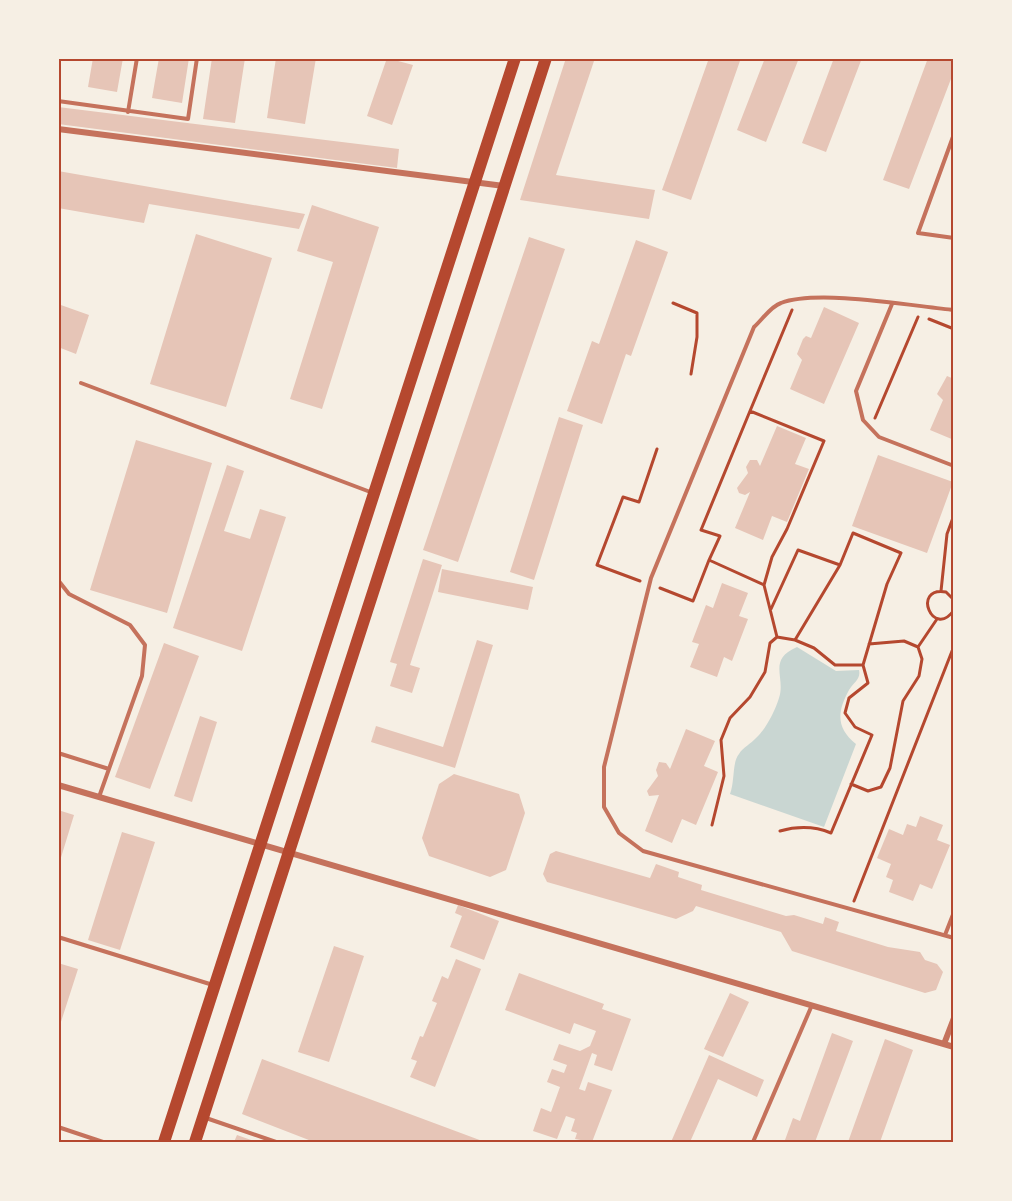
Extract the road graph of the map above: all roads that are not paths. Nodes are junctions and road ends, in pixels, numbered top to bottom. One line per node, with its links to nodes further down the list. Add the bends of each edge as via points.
1 (137, 58): 6 (lane)
2 (197, 58): 6 (lane, via 188,119)
3 (515, 58): 9 (main road)
4 (546, 58): 10 (main road)
5 (58, 101): 6 (lane)
6 (128, 112)
7 (58, 129): 9 (street)
8 (954, 134): 11 (lane, via 918,233)
9 (475, 183): 10 (street); 16 (main road)
10 (505, 186): 23 (main road)
11 (954, 238)
12 (892, 304): 13 (lane); 15 (lane, via 856,391 863,420 879,437); 25 (lane, via 797,298 778,303 754,327 650,584 604,767 604,807 620,833 643,851)
13 (954, 310)
14 (81, 383): 16 (lane)
15 (954, 466)
16 (374, 494): 22 (main road)
17 (58, 580): 19 (lane, via 69,594 130,625 145,645 142,676)
18 (58, 753): 19 (lane)
19 (109, 769): 21 (lane)
20 (58, 785): 21 (street)
21 (99, 797): 22 (street)
22 (261, 842): 23 (street); 28 (main road)
23 (288, 850): 29 (street); 33 (main road)
24 (954, 912): 25 (lane)
25 (945, 935): 27 (lane)
26 (58, 937): 28 (lane)
27 (954, 938)
28 (214, 986): 36 (main road)
29 (812, 1005): 31 (street); 39 (lane)
30 (954, 1018): 31 (street)
31 (944, 1044): 32 (street)
32 (954, 1047)
33 (203, 1117): 37 (main road); 38 (lane)
34 (58, 1127): 35 (lane)
35 (103, 1143)
36 (164, 1143)
37 (195, 1143)
38 (276, 1143)
39 (753, 1143)

